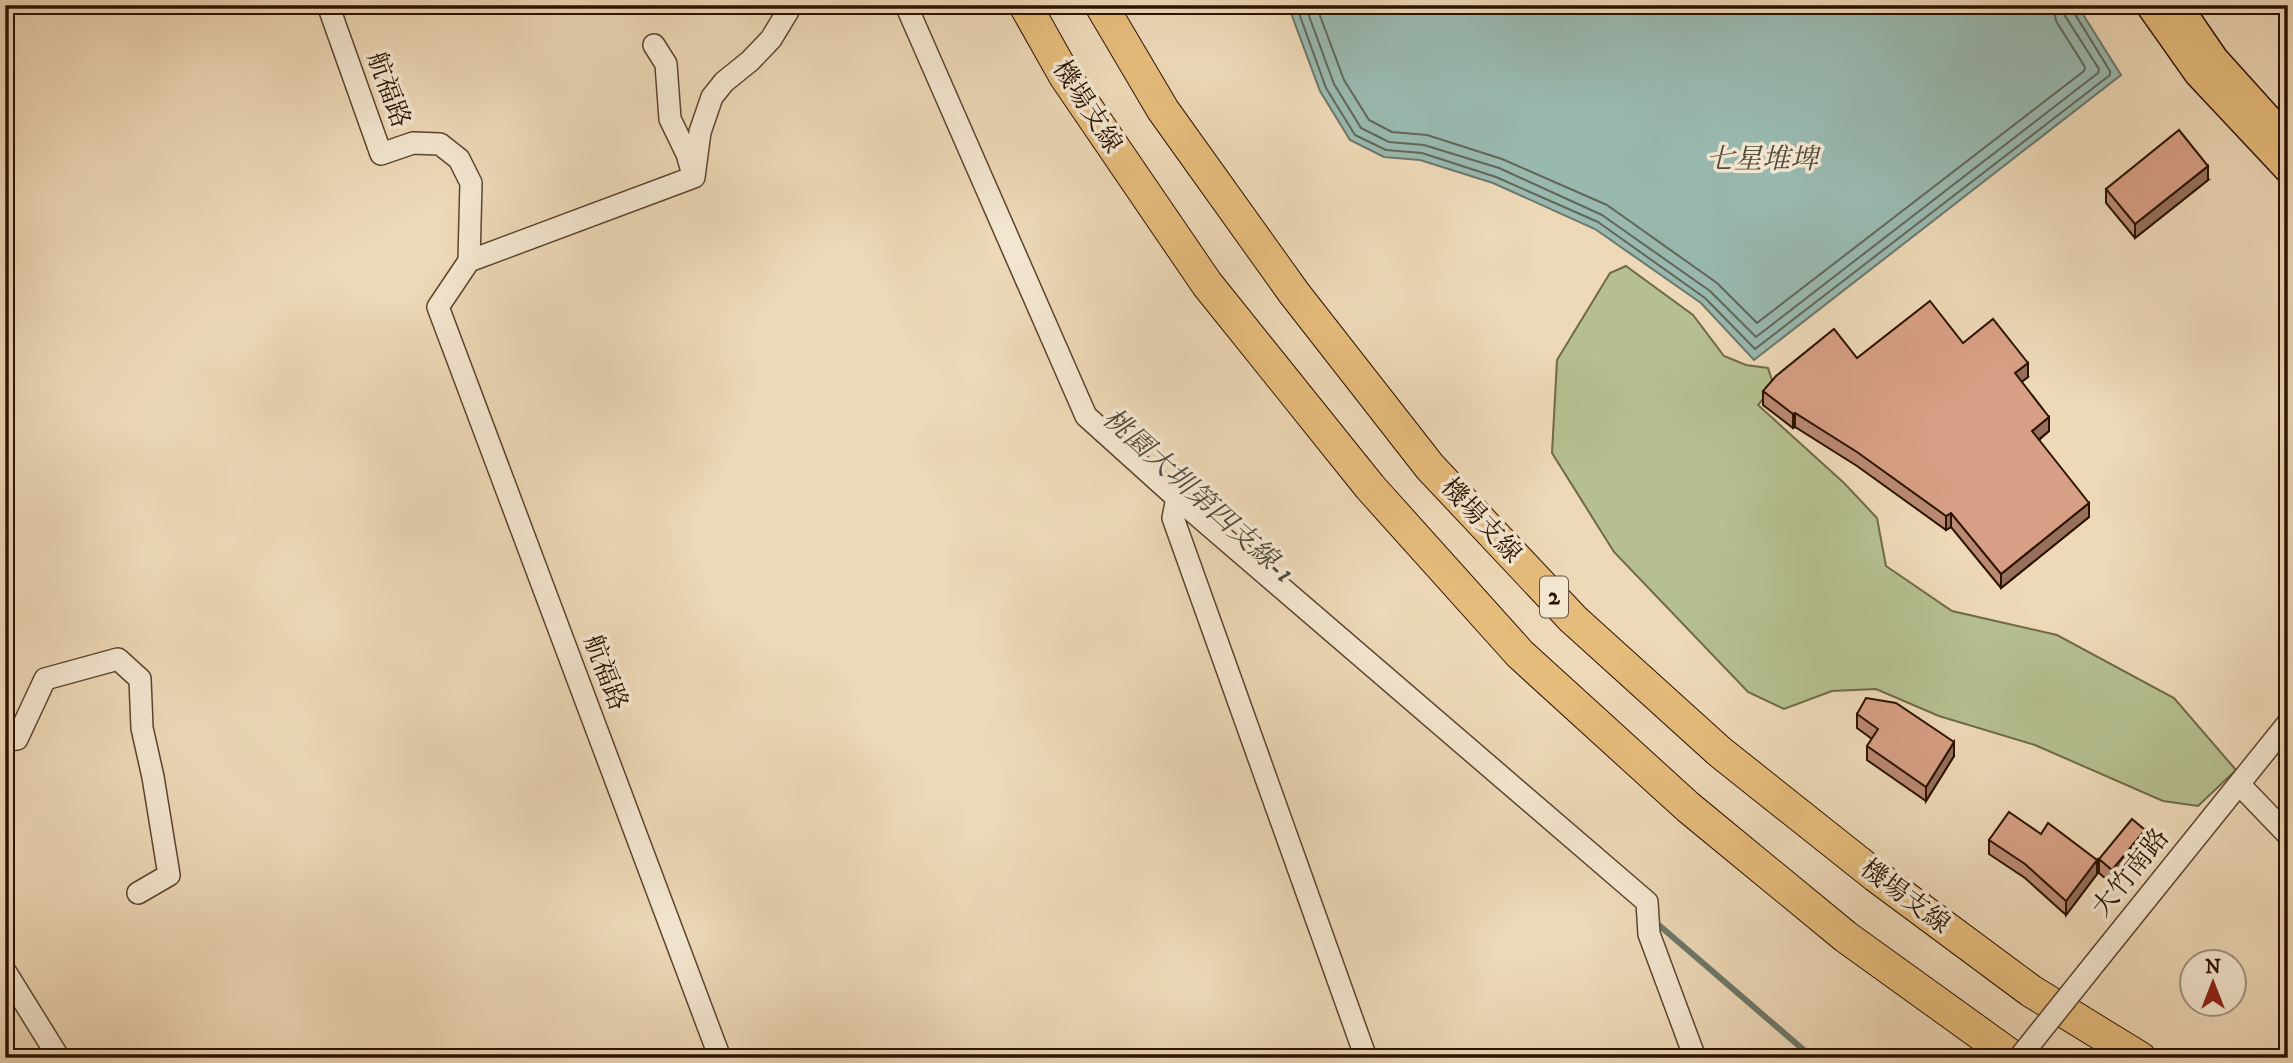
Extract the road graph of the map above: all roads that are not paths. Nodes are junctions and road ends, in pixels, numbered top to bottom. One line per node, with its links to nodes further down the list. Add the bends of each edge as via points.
1 (328, 5): 12 (street, 航福路, via 381,153 412,144 440,144 459,159 471,183)
2 (789, 5): 11 (street, via 771,39 712,97 699,132)
3 (906, 5): 13 (street, via 1086,416)
4 (1025, 5): 24 (highway, 機場支線 / 2, via 1065,76 1207,284 1370,487 1520,654 1688,807 1835,929)
5 (1101, 5): 25 (highway, 機場支線 / 2, via 1163,110 1294,293 1430,467 1573,618 1720,752 1876,876 2031,990)
6 (2149, 5): 10 (main road, via 2197,73)
7 (2178, 5): 9 (main road, via 2215,59)
8 (654, 45): 11 (street, via 666,64 670,119)
9 (2288, 140)
10 (2288, 170)
11 (694, 177): 12 (street)
12 (469, 261): 21 (street, 航福路, via 438,307)
13 (1177, 498): 22 (street, via 1173,518); 23 (street, via 1647,902 1649,934)
14 (2288, 723): 16 (street, 大竹南路)
15 (5, 741): 18 (street, via 17,739 45,679 118,659 140,679 142,728 169,875)
16 (2239, 784): 17 (street); 24 (street, 大竹南路, bridge)
17 (2288, 835)
18 (138, 893)
19 (5, 971): 20 (street)
20 (60, 1058)
21 (720, 1058)
22 (1366, 1058)
23 (1695, 1058)
24 (2017, 1058)
25 (2140, 1058)

